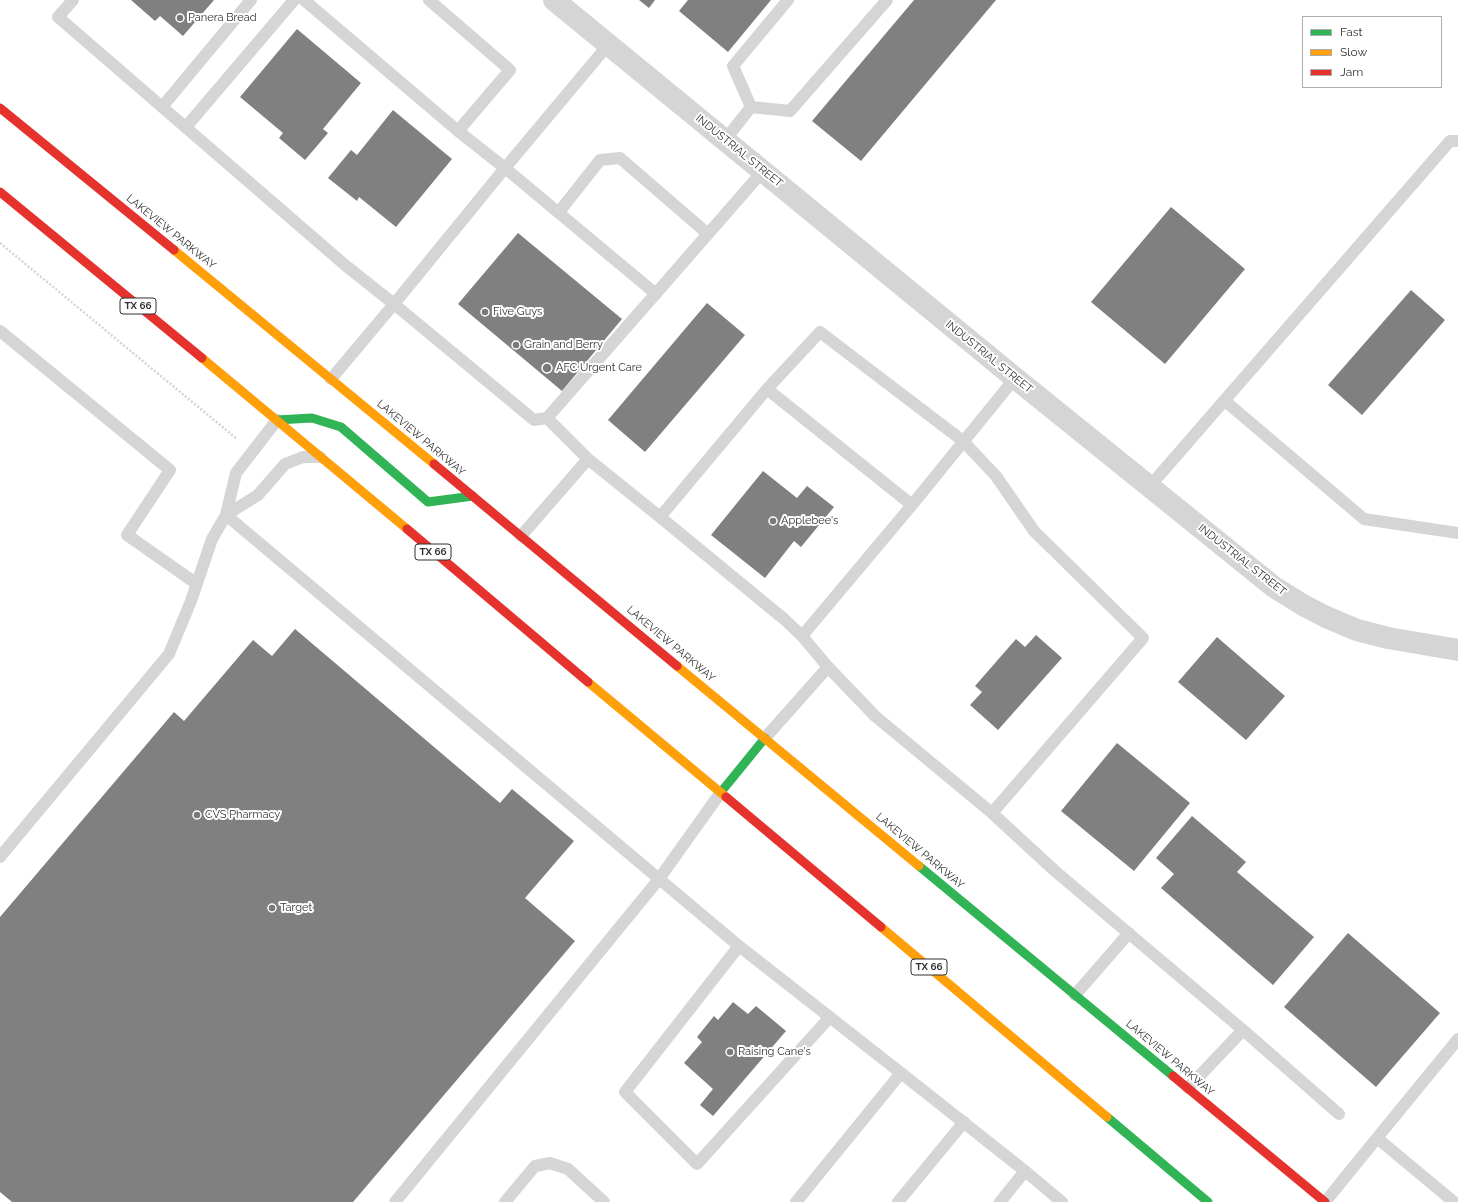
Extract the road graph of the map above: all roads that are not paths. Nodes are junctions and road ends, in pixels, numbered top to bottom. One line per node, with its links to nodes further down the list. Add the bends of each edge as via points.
1 (73, 0): 10 (lane, via 58,18)
2 (251, 0): 10 (lane)
3 (294, 0): 13 (lane)
4 (304, 0): 14 (lane)
5 (429, 0): 14 (lane, via 510,70)
6 (554, 0): 9 (street, INDUSTRIAL STREET)
7 (788, 0): 11 (lane, via 733,66)
8 (886, 0): 11 (lane, via 790,111)
9 (608, 45): 15 (street, INDUSTRIAL STREET); 17 (lane)
10 (162, 107): 13 (lane)
11 (751, 107): 15 (lane)
12 (0, 108): 26 (main road, LAKEVIEW PARKWAY)
13 (186, 127): 23 (lane)
14 (458, 131): 17 (lane)
15 (725, 140): 18 (street, INDUSTRIAL STREET)
16 (1458, 141): 28 (lane, via 1450,141)
17 (506, 168): 20 (lane); 23 (lane)
18 (763, 171): 21 (lane); 25 (street, INDUSTRIAL STREET)
19 (0, 192): 30 (main road, TX 66)
20 (559, 212): 21 (lane, via 600,160 620,158); 22 (lane)
21 (708, 234): 22 (lane)
22 (656, 294): 29 (lane)
23 (394, 304): 26 (lane); 29 (lane, via 534,420)
24 (0, 331): 41 (lane, via 170,470 127,536)
25 (1015, 378): 31 (lane); 34 (street, INDUSTRIAL STREET)
26 (331, 379): 35 (main road, LAKEVIEW PARKWAY)
27 (767, 389): 31 (lane, via 820,332); 36 (lane); 38 (lane)
28 (1225, 401): 34 (lane); 39 (lane, via 1364,519)
29 (547, 418): 33 (lane)
30 (277, 420): 32 (main road, TX 66); 35 (main road, via 312,418 340,427 428,502); 37 (lane, via 236,473)
31 (963, 441): 36 (lane); 47 (lane, via 996,476 1034,531 1143,638)
32 (320, 457): 37 (lane, via 303,457 285,464 258,495); 46 (main road, TX 66)
33 (588, 459): 38 (lane); 40 (lane)
34 (1150, 486): 43 (street, INDUSTRIAL STREET, via 1274,587 1303,605 1357,630)
35 (473, 496): 40 (main road, LAKEVIEW PARKWAY)
36 (912, 505): 42 (lane)
37 (226, 515): 41 (lane, via 212,539); 49 (lane)
38 (660, 517): 42 (lane)
39 (1458, 533)
40 (521, 536): 45 (main road, LAKEVIEW PARKWAY)
41 (197, 584): 48 (lane, via 169,654)
42 (802, 636): 44 (lane)
43 (1458, 650)
44 (828, 667): 45 (lane); 47 (lane, via 875,716)
45 (765, 738): 46 (main road); 52 (main road, LAKEVIEW PARKWAY)
46 (721, 792): 49 (lane); 69 (main road, TX 66)
47 (992, 814): 50 (lane)
48 (0, 857)
49 (659, 879): 51 (lane); 62 (lane)
50 (1129, 933): 52 (lane); 54 (lane)
51 (739, 946): 53 (lane); 53 (lane, via 625,1092 697,1164)
52 (1075, 995): 57 (main road, LAKEVIEW PARKWAY)
53 (830, 1018): 56 (lane)
54 (1243, 1030): 57 (lane); 58 (lane)
55 (1458, 1039): 60 (lane)
56 (900, 1073): 59 (lane); 65 (lane)
57 (1188, 1088): 70 (main road, LAKEVIEW PARKWAY)
58 (1339, 1114)
59 (964, 1122): 61 (lane); 66 (lane)
60 (1377, 1138): 70 (lane); 71 (lane)
61 (1025, 1171): 67 (lane); 68 (lane)
62 (395, 1202)
63 (505, 1202): 64 (lane, via 535,1166 550,1163 568,1169)
64 (604, 1202)
65 (796, 1202)
66 (898, 1202)
67 (1000, 1202)
68 (1062, 1202)
69 (1208, 1202)
70 (1325, 1202)
71 (1454, 1202)

